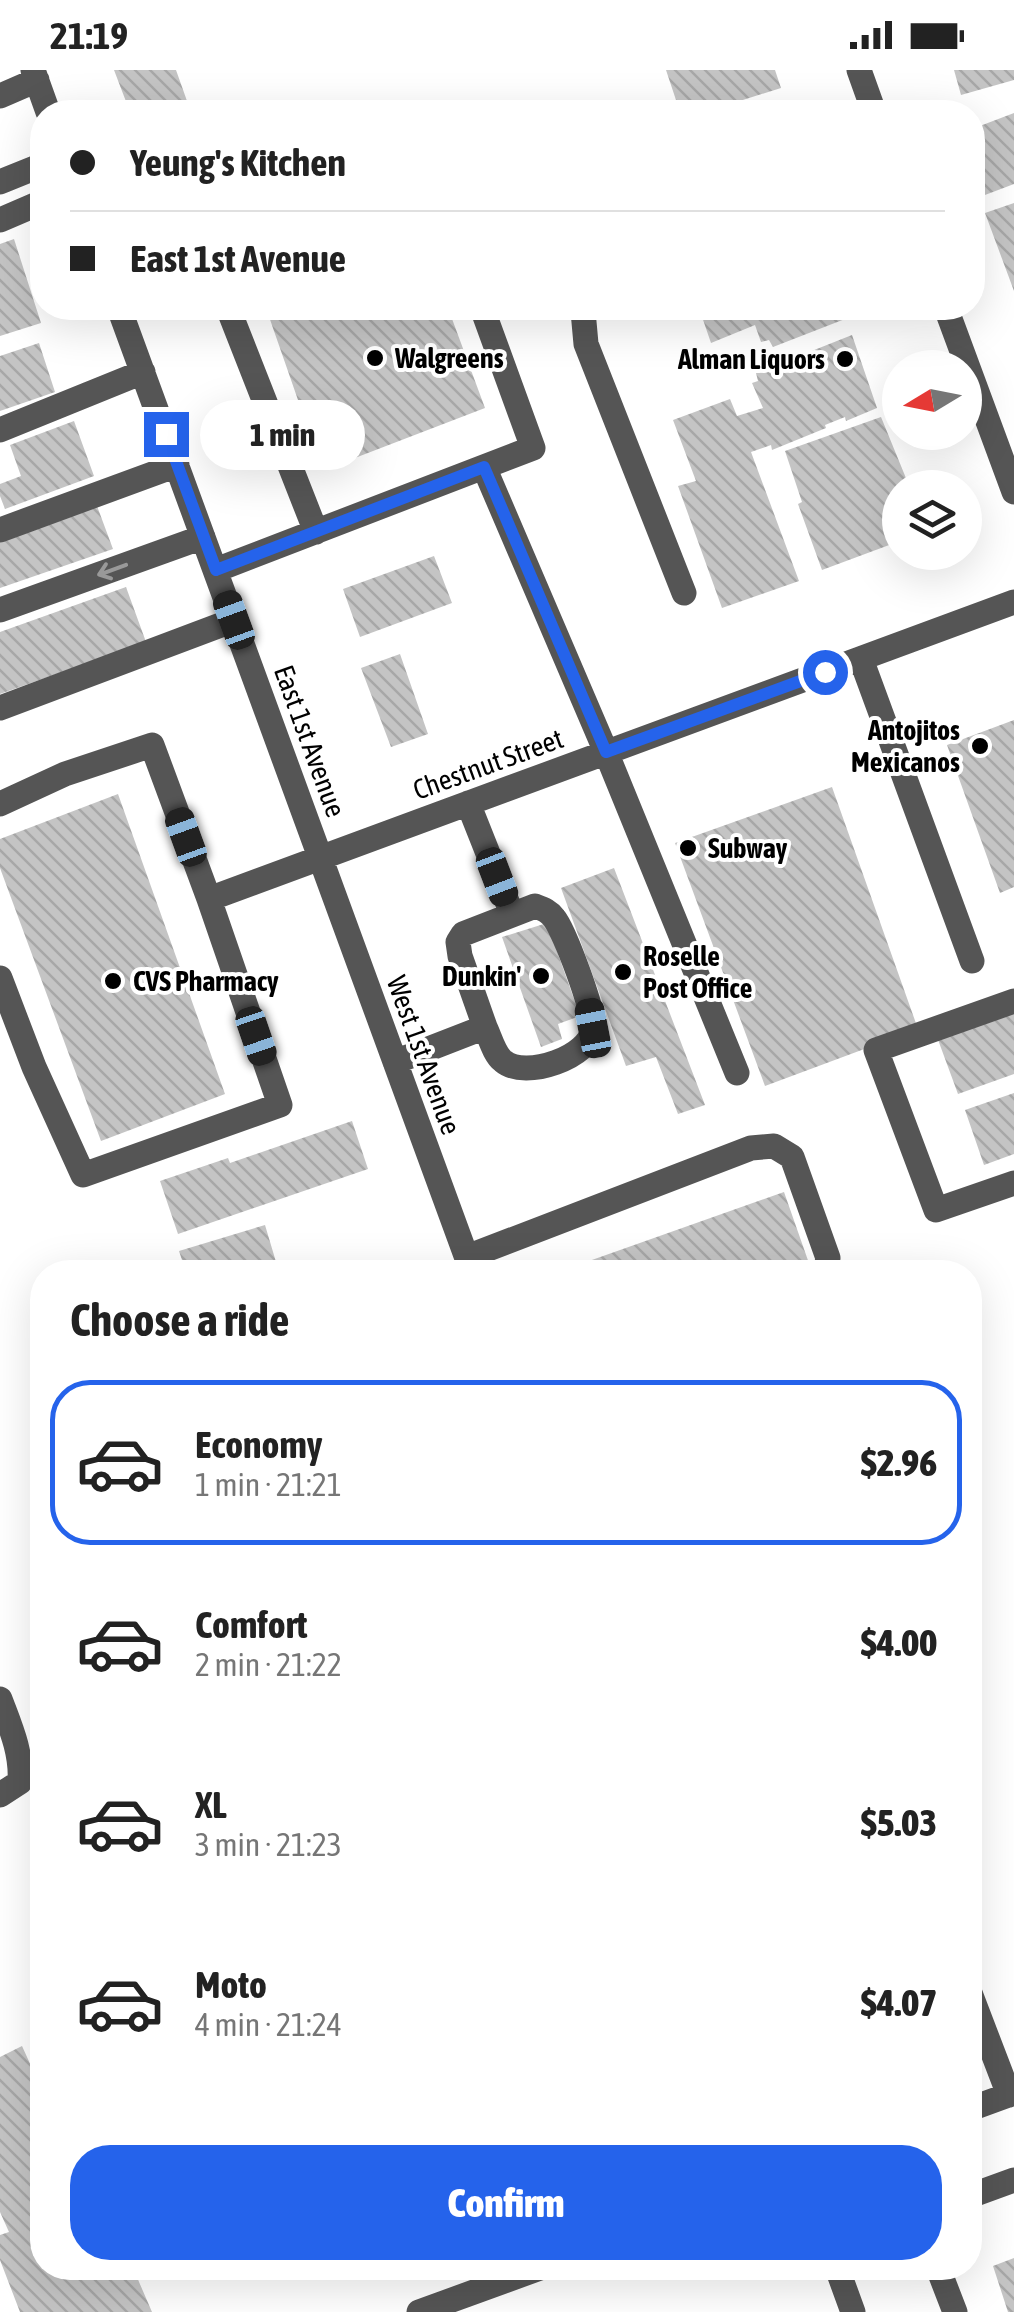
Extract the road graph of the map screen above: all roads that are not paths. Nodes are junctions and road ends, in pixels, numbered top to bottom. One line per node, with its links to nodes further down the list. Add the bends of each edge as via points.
1 (858, 70): 5 (street)
2 (35, 75): 3 (street); 4 (street)
3 (0, 96)
4 (44, 100)
5 (869, 100)
6 (30, 171): 7 (street)
7 (0, 182)
8 (30, 207): 9 (street)
9 (0, 220)
10 (124, 320): 15 (street, East 1st Avenue)
11 (233, 320): 21 (street)
12 (486, 320): 18 (street, via 533,448)
13 (584, 320): 24 (street, via 586,344)
14 (950, 320): 19 (street)
15 (143, 372): 16 (street); 17 (street, East 1st Avenue)
16 (0, 430)
17 (177, 465): 20 (street); 22 (street, East 1st Avenue)
18 (484, 467): 21 (street); 30 (street)
19 (1014, 492)
20 (0, 530)
21 (316, 532): 23 (street)
22 (203, 536): 23 (street, East 1st Avenue); 26 (street, one-way to 26)
23 (216, 570): 27 (street, East 1st Avenue)
24 (684, 593)
25 (1014, 602): 28 (street, Chestnut Street)
26 (0, 610)
27 (234, 620): 29 (street); 33 (street, East 1st Avenue)
28 (861, 659): 30 (street, Chestnut Street); 36 (street)
29 (0, 708)
30 (606, 752): 31 (street, Chestnut Street); 41 (street)
31 (468, 803): 33 (street, Chestnut Street); 35 (street)
32 (0, 804): 34 (street, via 152,745)
33 (320, 857): 34 (street, Chestnut Street); 40 (street, West 1st Avenue)
34 (209, 899): 37 (street, via 280,1105 83,1175)
35 (512, 914): 39 (street, via 458,942); 39 (street, via 535,906 558,921 593,1028 574,1054 518,1070 500,1060)
36 (972, 961)
37 (0, 978)
38 (1014, 1001): 42 (street, via 876,1050 936,1210)
39 (485, 1027): 40 (street)
40 (395, 1062): 43 (street, West 1st Avenue)
41 (737, 1073)
42 (1014, 1183)
43 (468, 1260)
44 (482, 1260): 45 (street, via 751,1148 774,1146 792,1157)
45 (828, 1260)
46 (0, 1698): 47 (street, via 22,1764 20,1782)
47 (0, 1795)
48 (982, 2022): 49 (street)
49 (1012, 2094): 50 (street)
50 (982, 2105)
51 (1014, 2180): 52 (street)
52 (982, 2192)
53 (507, 2280): 56 (street)
54 (841, 2280): 57 (street)
55 (943, 2280): 58 (street)
56 (419, 2312)
57 (853, 2312)
58 (956, 2312)

